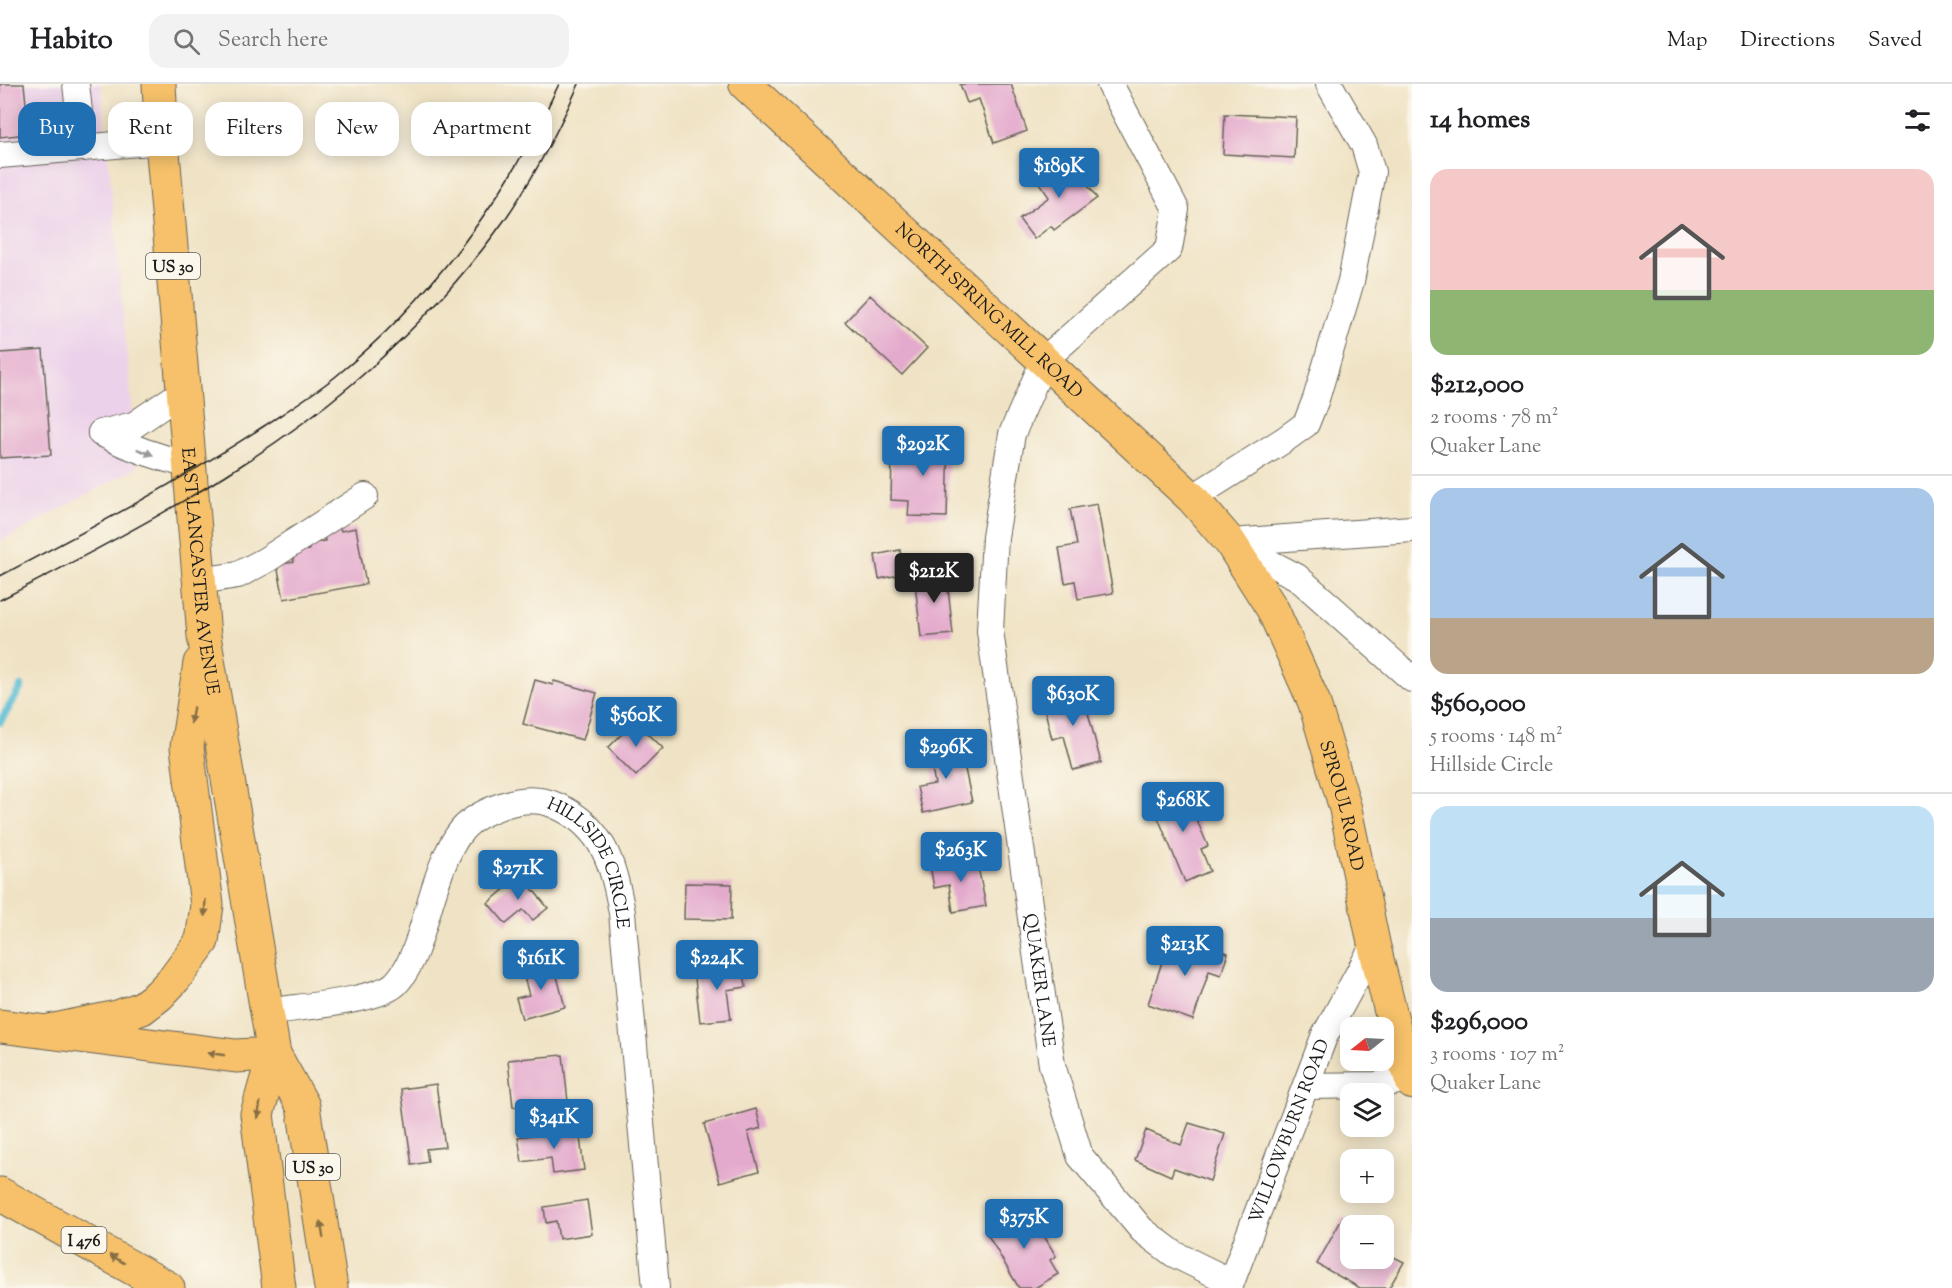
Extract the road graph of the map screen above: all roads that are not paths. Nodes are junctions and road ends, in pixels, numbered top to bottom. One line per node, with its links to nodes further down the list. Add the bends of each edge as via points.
1 (76, 84): 6 (street)
2 (159, 84): 7 (highway, EAST LANCASTER AVENUE / US 30)
3 (745, 84): 11 (main road, NORTH SPRING MILL ROAD)
4 (1110, 84): 11 (street, via 1176,209 1169,249)
5 (1329, 84): 15 (street, via 1364,145 1372,172 1351,281 1316,399 1306,423)
6 (78, 102)
7 (160, 102)
8 (18, 153): 9 (street)
9 (0, 155)
10 (163, 156): 12 (highway, EAST LANCASTER AVENUE / US 30)
11 (1044, 360): 15 (main road, NORTH SPRING MILL ROAD); 29 (street, QUAKER LANE, via 1012,434 995,537 990,631 1052,1065 1080,1156 1142,1230 1174,1254)
12 (184, 391): 13 (highway, EAST LANCASTER AVENUE / US 30); 13 (street, one-way to 13, via 134,425 102,434)
13 (190, 465): 18 (highway, EAST LANCASTER AVENUE / US 30)
14 (365, 496): 18 (street, via 238,575)
15 (1192, 498): 17 (main road, NORTH SPRING MILL ROAD)
16 (1412, 529): 17 (street)
17 (1230, 542): 20 (street, via 1297,578); 21 (main road, SPROUL ROAD, via 1273,610 1314,702 1345,807)
18 (200, 581): 19 (highway, EAST LANCASTER AVENUE / US 30)
19 (204, 636): 22 (highway, EAST LANCASTER AVENUE / US 30); 24 (highway, one-way to 24, via 187,747 207,905 202,941 175,978 142,1008)
20 (1412, 679)
21 (1374, 945): 26 (main road, SPROUL ROAD); 27 (street, WILLOWBURN ROAD, via 1324,1037)
22 (267, 1012): 25 (highway, EAST LANCASTER AVENUE / US 30); 33 (street, HILLSIDE CIRCLE, via 374,994 393,986 415,953 445,860 462,830 474,820 512,803 540,800 575,815 594,831 617,883)
23 (0, 1026): 24 (highway)
24 (50, 1032): 25 (highway, one-way to 24, via 236,1056)
25 (274, 1054): 31 (highway, EAST LANCASTER AVENUE / US 30, one-way to 31, via 257,1114); 32 (highway, EAST LANCASTER AVENUE / US 30, one-way to 25, via 303,1106)
26 (1411, 1081): 27 (street)
27 (1306, 1086): 29 (street, WILLOWBURN ROAD)
28 (0, 1194): 30 (highway, I 476, one-way to 28)
29 (1230, 1285)
30 (168, 1288)
31 (279, 1288)
32 (331, 1288)
33 (656, 1288)

